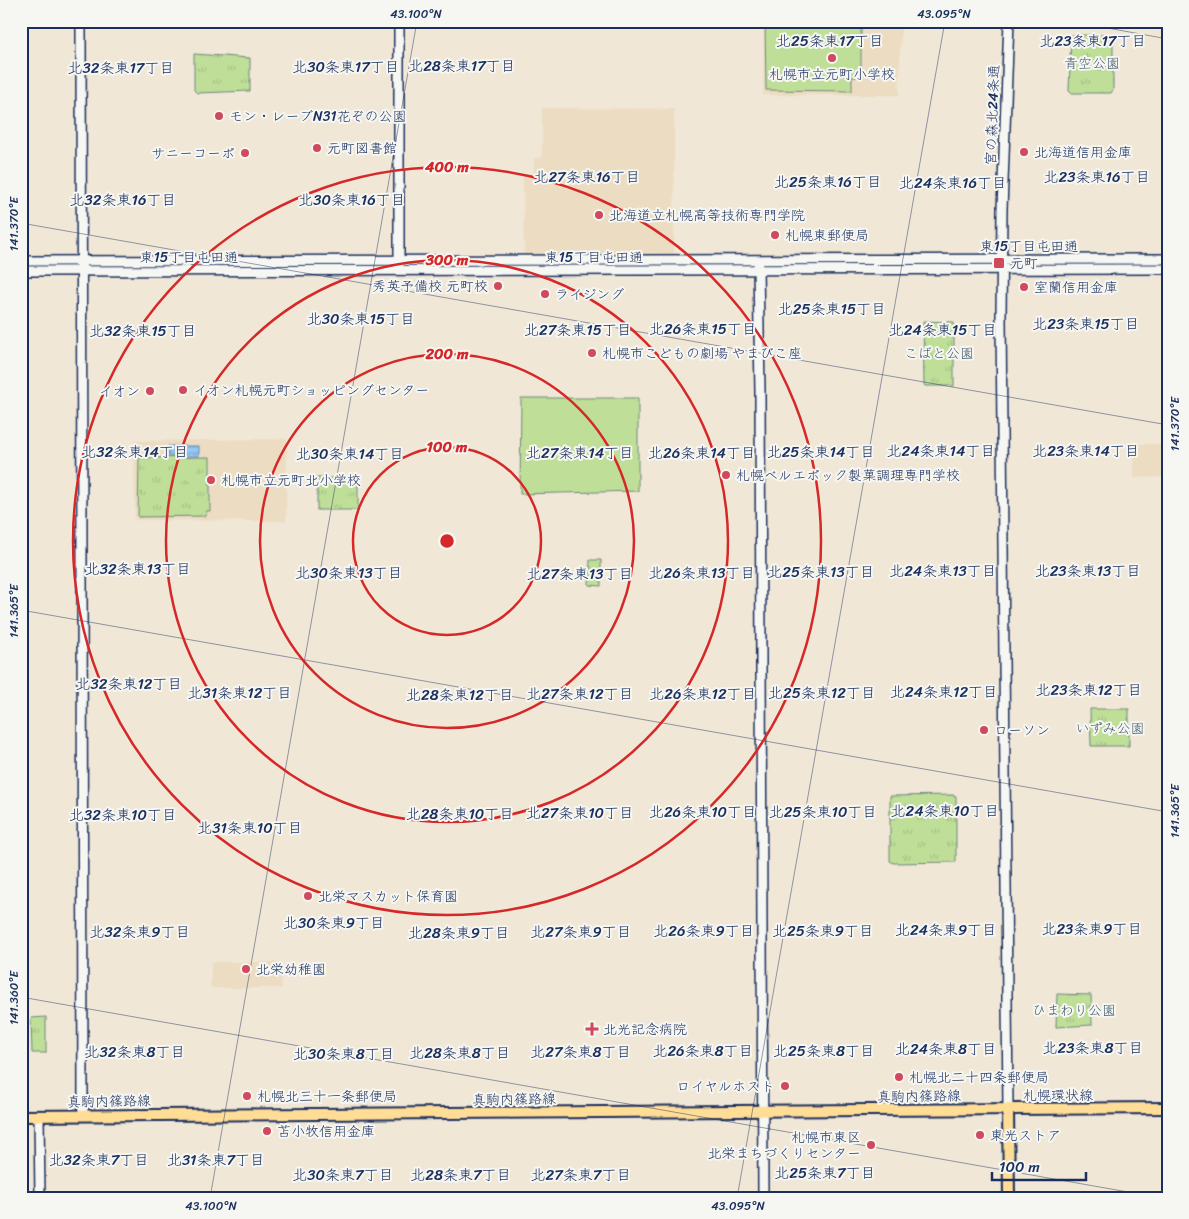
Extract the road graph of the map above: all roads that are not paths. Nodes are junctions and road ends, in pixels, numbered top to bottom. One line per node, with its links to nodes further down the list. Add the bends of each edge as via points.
1 (80, 21): 8 (street)
2 (399, 21): 9 (street)
3 (1009, 21): 5 (street, 宮の森北24条通)
4 (757, 259): 5 (street, 東15丁目屯田通); 9 (street, 東15丁目屯田通); 12 (street)
5 (1002, 259): 6 (street, 東15丁目屯田通); 10 (street, 宮の森北24条通)
6 (1168, 259)
7 (21, 261): 8 (street, 東15丁目屯田通)
8 (81, 261): 9 (street, 東15丁目屯田通); 14 (street)
9 (399, 266): 12 (street, 東15丁目屯田通); 14 (street, 東15丁目屯田通)
10 (1002, 269): 11 (street, 東15丁目屯田通); 12 (street, 東15丁目屯田通); 16 (street, 宮の森北24条通)
11 (1168, 269)
12 (759, 270): 17 (street)
13 (21, 271): 14 (street, 東15丁目屯田通)
14 (81, 271): 18 (street)
15 (1168, 1108): 16 (main road, 札幌環状線)
16 (1008, 1109): 17 (main road, 真駒内篠路線); 23 (main road, 札幌環状線)
17 (762, 1111): 18 (main road, 真駒内篠路線); 22 (street)
18 (83, 1115): 20 (main road, 真駒内篠路線)
19 (21, 1116): 20 (main road, 真駒内篠路線)
20 (39, 1116): 21 (street)
21 (40, 1198)
22 (763, 1198)
23 (1009, 1198)

